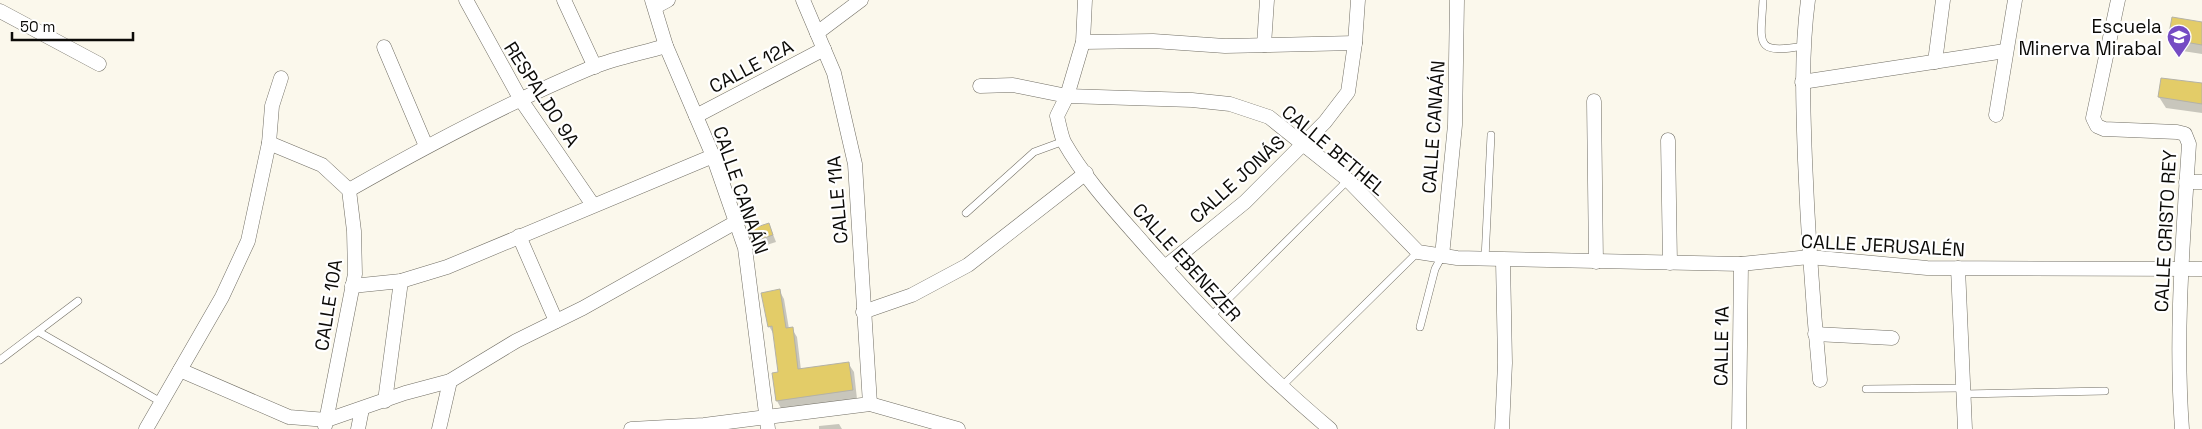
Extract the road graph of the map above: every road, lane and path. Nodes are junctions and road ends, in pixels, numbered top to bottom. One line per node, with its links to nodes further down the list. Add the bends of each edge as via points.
1 (466, 0): 33 (street, RESPALDO 9A)
2 (564, 0): 28 (street)
3 (668, 0): 15 (street)
4 (803, 0): 17 (street, CALLE 11A)
5 (861, 0): 17 (street, CALLE 12A)
6 (1085, 0): 18 (street, CALLE EBENEZER)
7 (1267, 0): 20 (street)
8 (1358, 0): 19 (street, CALLE JONÁS)
9 (1458, 0): 54 (street, CALLE CANAÁN, via 1455,125)
10 (1763, 0): 22 (lane, via 1764,44 1778,51)
11 (1808, 0): 22 (street)
12 (1943, 0): 26 (street)
13 (2015, 0): 25 (street)
14 (2118, 0): 46 (street, CALLE CRISTO REY, via 2093,118 2097,126 2104,129 2186,134)
15 (653, 4): 21 (street, CALLE CANAÁN)
16 (0, 10): 27 (street)
17 (817, 33): 24 (street, CALLE 11A)
18 (1083, 42): 20 (street); 32 (street, CALLE EBENEZER)
19 (1355, 43): 20 (street); 41 (street, CALLE JONÁS, via 1348,92)
20 (1264, 45)
21 (666, 46): 28 (street); 36 (street, CALLE CANAÁN)
22 (1803, 46): 30 (street)
23 (384, 47): 42 (street)
24 (824, 49): 36 (street, CALLE 12A); 68 (street, CALLE 11A, via 834,73 855,164)
25 (2005, 51): 26 (street); 35 (street)
26 (1935, 62): 30 (street)
27 (99, 64)
28 (594, 67): 33 (street)
29 (281, 78): 40 (street, via 272,106)
30 (1802, 82): 55 (street)
31 (980, 86): 32 (street, CALLE BETHEL, via 1013,85)
32 (1068, 96): 39 (street, CALLE EBENEZER, via 1057,116); 41 (street, CALLE BETHEL, via 1230,104 1269,117)
33 (520, 100): 42 (street); 49 (street, RESPALDO 9A)
34 (1594, 101): 58 (street)
35 (1996, 115)
36 (696, 116): 43 (street, CALLE CANAÁN)
37 (1491, 135): 56 (lane)
38 (1668, 140): 59 (street)
39 (1064, 141): 44 (street, CALLE EBENEZER); 50 (lane, via 1034,152)
40 (269, 143): 48 (street, via 322,166); 76 (street, via 248,241 222,297)
41 (1304, 143): 45 (street, CALLE BETHEL); 61 (street, CALLE JONÁS, via 1245,202)
42 (426, 146): 48 (street)
43 (713, 156): 49 (street); 51 (street, CALLE CANAÁN)
44 (1086, 173): 61 (street, CALLE EBENEZER); 68 (street, via 968,265 912,295)
45 (1348, 180): 53 (street, CALLE BETHEL); 69 (lane)
46 (2186, 182): 47 (street); 62 (street, CALLE CRISTO REY)
47 (2202, 182)
48 (349, 190): 66 (street, CALLE 10A, via 354,231 355,274)
49 (593, 205): 52 (street)
50 (966, 212)
51 (736, 222): 70 (street); 87 (street, CALLE CANAÁN, via 745,248)
52 (519, 236): 65 (street, via 447,267); 70 (street)
53 (1418, 252): 54 (street); 79 (lane)
54 (1442, 256): 56 (street, CALLE JERUSALÉN); 71 (lane, via 1434,269)
55 (1809, 257): 60 (street, CALLE JERUSALÉN); 63 (street, CALLE JERUSALÉN); 73 (street)
56 (1485, 260): 57 (street, CALLE JERUSALÉN)
57 (1503, 261): 58 (street, CALLE JERUSALÉN); 97 (street, via 1505,363)
58 (1596, 262): 59 (street, CALLE JERUSALÉN)
59 (1670, 263): 60 (street, CALLE JERUSALÉN)
60 (1741, 264): 98 (street, CALLE 1A)
61 (1165, 267): 69 (street, CALLE EBENEZER)
62 (2181, 267): 63 (street, CALLE JERUSALÉN); 64 (street, CALLE JERUSALÉN); 100 (street, CALLE CRISTO REY, via 2178,377)
63 (1958, 268): 81 (street)
64 (2202, 269)
65 (401, 281): 66 (street); 83 (street)
66 (352, 286): 88 (street, CALLE 10A)
67 (78, 301): 72 (lane)
68 (864, 312): 85 (street, CALLE 11A)
69 (1210, 317): 79 (street, CALLE EBENEZER)
70 (556, 321): 78 (street)
71 (1420, 328)
72 (39, 332): 75 (lane); 84 (lane)
73 (1815, 334): 74 (street); 77 (street)
74 (1892, 338)
75 (0, 360)
76 (180, 370): 84 (street); 88 (street, via 289,417)
77 (1820, 380)
78 (450, 381): 83 (street); 93 (street)
79 (1281, 388): 96 (street, CALLE EBENEZER)
80 (1866, 389): 81 (lane)
81 (1963, 391): 82 (lane); 99 (street)
82 (2105, 391)
83 (384, 401): 86 (street)
84 (161, 402): 91 (street)
85 (870, 404): 87 (street); 90 (street)
86 (362, 410): 88 (street); 92 (street)
87 (768, 423): 89 (street)
88 (326, 424)
89 (704, 427): 94 (street)
90 (944, 427): 95 (street)
91 (146, 429)
92 (358, 429)
93 (439, 429)
94 (631, 429)
95 (958, 429)
96 (1330, 429)
97 (1502, 429)
98 (1739, 429)
99 (1965, 429)
100 (2182, 429)

